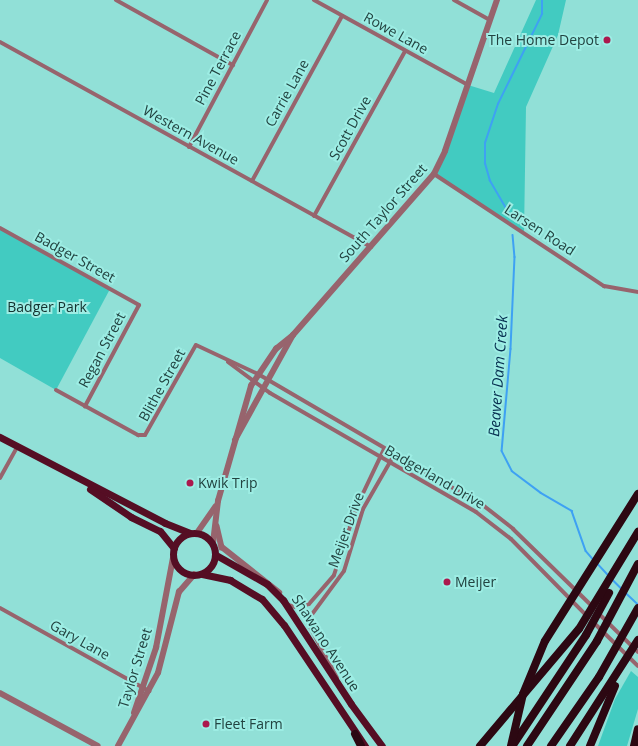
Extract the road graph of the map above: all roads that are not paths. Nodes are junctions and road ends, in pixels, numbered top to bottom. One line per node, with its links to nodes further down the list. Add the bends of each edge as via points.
1 (116, 0): 10 (street)
2 (267, 0): 10 (street, Pine Terrace)
3 (314, 0): 6 (street, Rowe Lane)
4 (454, 0): 7 (street)
5 (497, 0): 7 (street, South Taylor Street)
6 (342, 16): 9 (street, Rowe Lane); 14 (street, Carrie Lane)
7 (490, 20): 11 (street, South Taylor Street)
8 (0, 42): 12 (street, Western Avenue)
9 (405, 51): 11 (street, Rowe Lane); 15 (street, Scott Drive)
10 (233, 65): 12 (street, Pine Terrace)
11 (468, 85): 13 (street, South Taylor Street)
12 (189, 147): 14 (street, Western Avenue)
13 (434, 174): 17 (street, South Taylor Street); 18 (street, Larsen Road, via 604,286)
14 (252, 181): 15 (street, Western Avenue)
15 (314, 216): 17 (street, Western Avenue)
16 (0, 228): 19 (street, Badger Street)
17 (370, 247): 20 (street, South Taylor Street)
18 (638, 292)
19 (139, 305): 27 (street, Regan Street)
20 (293, 335): 22 (street, South Taylor Street, via 276,349); 24 (street, South Taylor Street)
21 (222, 358): 22 (street); 23 (street); 27 (street, Blithe Street, via 196,344 145,435 138,435)
22 (258, 374): 23 (street, South Taylor Street); 24 (street, Badgerland Drive)
23 (254, 380): 25 (street, Badgerland Drive); 29 (street, South Taylor Street)
24 (267, 381): 25 (street, South Taylor Street); 31 (street, Badgerland Drive)
25 (263, 388): 29 (street, South Taylor Street); 33 (street, Badgerland Drive)
26 (56, 390): 27 (street)
27 (85, 406)
28 (0, 437): 30 (main road)
29 (235, 440): 38 (street, South Taylor Street)
30 (18, 446): 35 (main road); 36 (street)
31 (384, 449): 32 (street, Badgerland Drive); 33 (street, Meijer Drive)
32 (394, 455): 34 (street, Meijer Drive); 53 (street, Badgerland Drive, via 457,489 501,518)
33 (380, 458): 34 (street, Badgerland Drive); 48 (street, Meijer Drive, via 354,512 334,575 309,604 296,607)
34 (390, 464): 55 (street, Badgerland Drive, via 463,503 506,534); 59 (street, Meijer Drive, via 362,509 344,571 307,621)
35 (68, 474): 41 (main road, via 165,523); 43 (main road, via 131,517 160,531)
36 (0, 478)
37 (638, 494): 70 (highway, via 544,641 523,694)
38 (218, 501): 39 (street, South Taylor Street); 41 (street, South Taylor Street, via 207,521)
39 (216, 515): 42 (street, South Taylor Street); 48 (street, via 222,547 274,586)
40 (638, 532): 51 (highway)
41 (194, 533): 42 (main road); 43 (main road, via 180,538)
42 (213, 543): 44 (main road)
43 (174, 548): 45 (main road)
44 (216, 555): 47 (main road, via 212,566); 48 (main road, Shawano Avenue, via 266,584)
45 (173, 558): 47 (main road, via 181,570); 56 (street, Taylor Street, via 156,648)
46 (638, 564): 71 (highway, via 597,641)
47 (198, 574): 57 (street, Taylor Street, via 179,592 162,662); 62 (main road, Shawano Avenue, via 230,580 262,599 284,625)
48 (284, 601): 59 (main road, Shawano Avenue)
49 (0, 608): 56 (street, Gary Lane)
50 (638, 608): 72 (highway, via 612,655)
51 (582, 632): 63 (highway); 70 (highway)
52 (638, 640): 54 (highway)
53 (638, 652)
54 (624, 665): 73 (highway); 74 (highway)
55 (638, 666)
56 (142, 687): 57 (street, Gary Lane); 60 (street, Taylor Street)
57 (150, 691): 60 (street, Taylor Street)
58 (0, 693): 64 (street)
59 (344, 693): 68 (main road, Shawano Avenue)
60 (131, 720): 65 (street)
61 (638, 729): 75 (highway)
62 (355, 734): 66 (highway); 67 (main road, Shawano Avenue)
63 (483, 743): 69 (highway)
64 (98, 746)
65 (118, 746)
66 (361, 746)
67 (365, 746)
68 (382, 746)
69 (474, 746)
70 (512, 746)
71 (527, 746)
72 (551, 746)
73 (570, 746)
74 (590, 746)
75 (634, 746)

